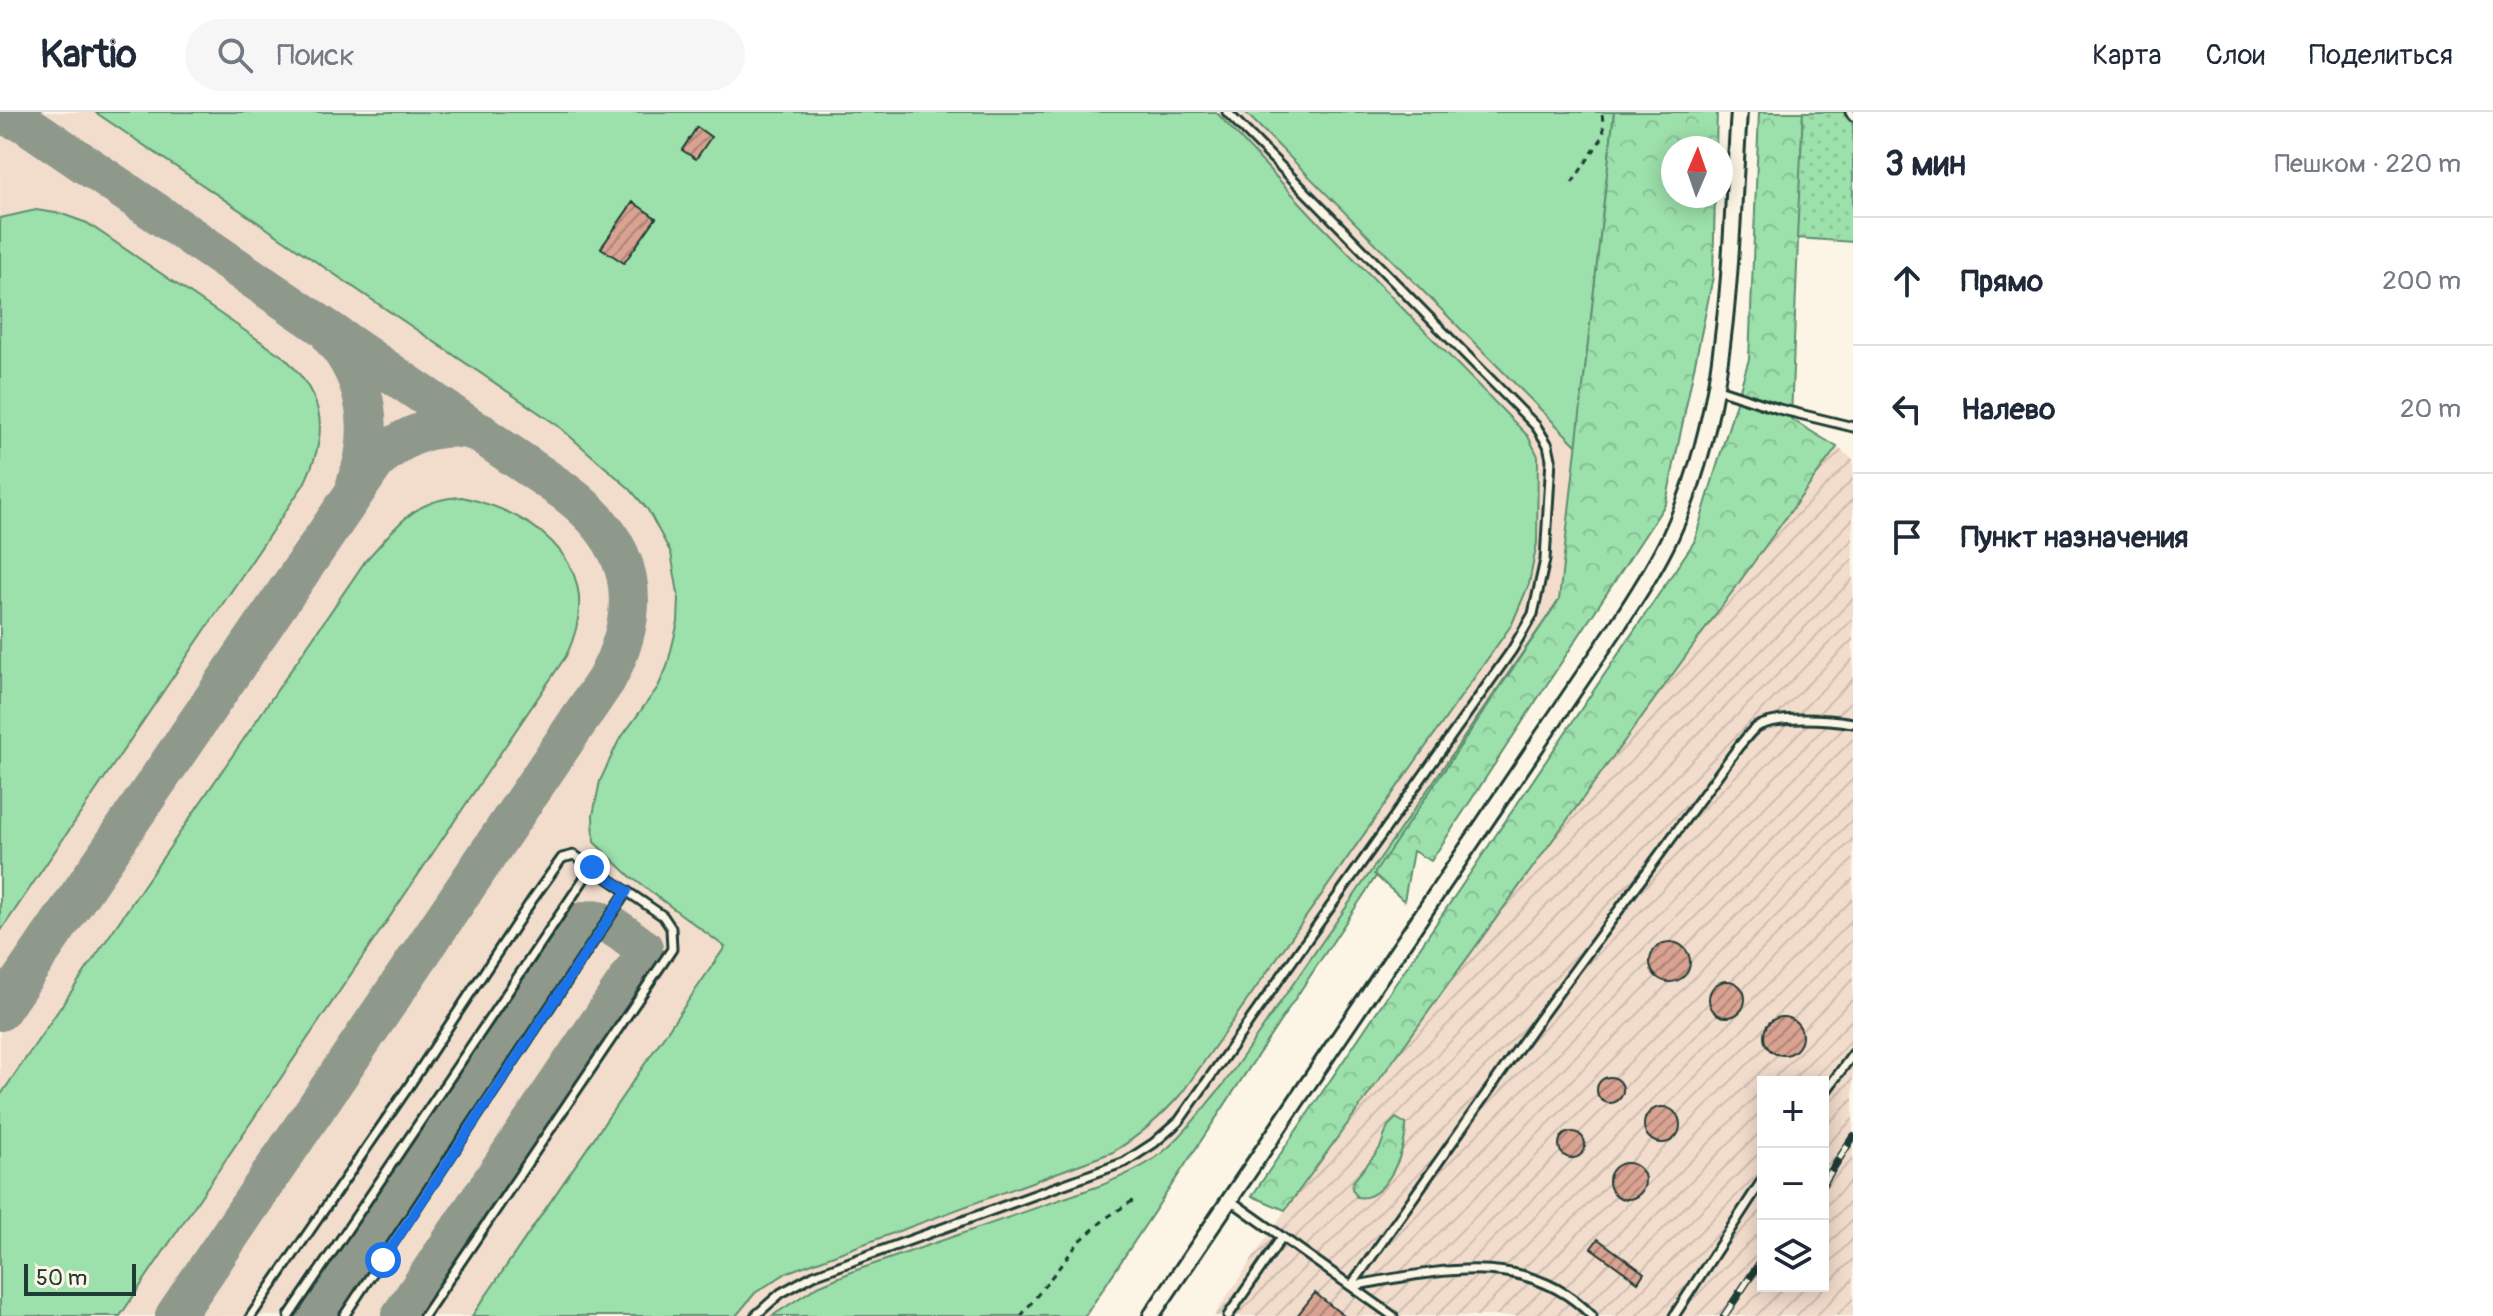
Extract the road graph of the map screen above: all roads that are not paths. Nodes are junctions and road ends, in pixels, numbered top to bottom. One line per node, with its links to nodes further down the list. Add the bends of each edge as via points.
1 (1227, 112): 18 (lane, via 1536,426 1548,445 1552,477 1545,560 1533,614 1503,664 1179,1121 1125,1162 814,1275 781,1293)
2 (1739, 112): 3 (street)
3 (1715, 388): 4 (lane); 11 (street, via 1687,495 1647,580)
4 (1853, 427)
5 (1853, 723): 13 (lane, via 1788,720 1757,727 1739,746)
6 (592, 867): 7 (lane); 14 (lane, via 574,855 562,858); 15 (lane)
7 (627, 891): 16 (lane); 17 (lane, via 663,916 671,928 672,949)
8 (1853, 1054): 9 (lane)
9 (1829, 1087)
10 (1757, 1188): 23 (lane)
11 (1230, 1200): 12 (lane); 19 (street)
12 (1282, 1237): 13 (lane); 20 (lane)
13 (1351, 1286): 21 (lane); 22 (lane, via 1434,1272 1500,1269 1549,1283)
14 (251, 1316)
15 (289, 1316)
16 (344, 1316)
17 (424, 1316)
18 (755, 1316)
19 (1151, 1316)
20 (1228, 1316)
21 (1393, 1316)
22 (1592, 1316)
23 (1674, 1316)

